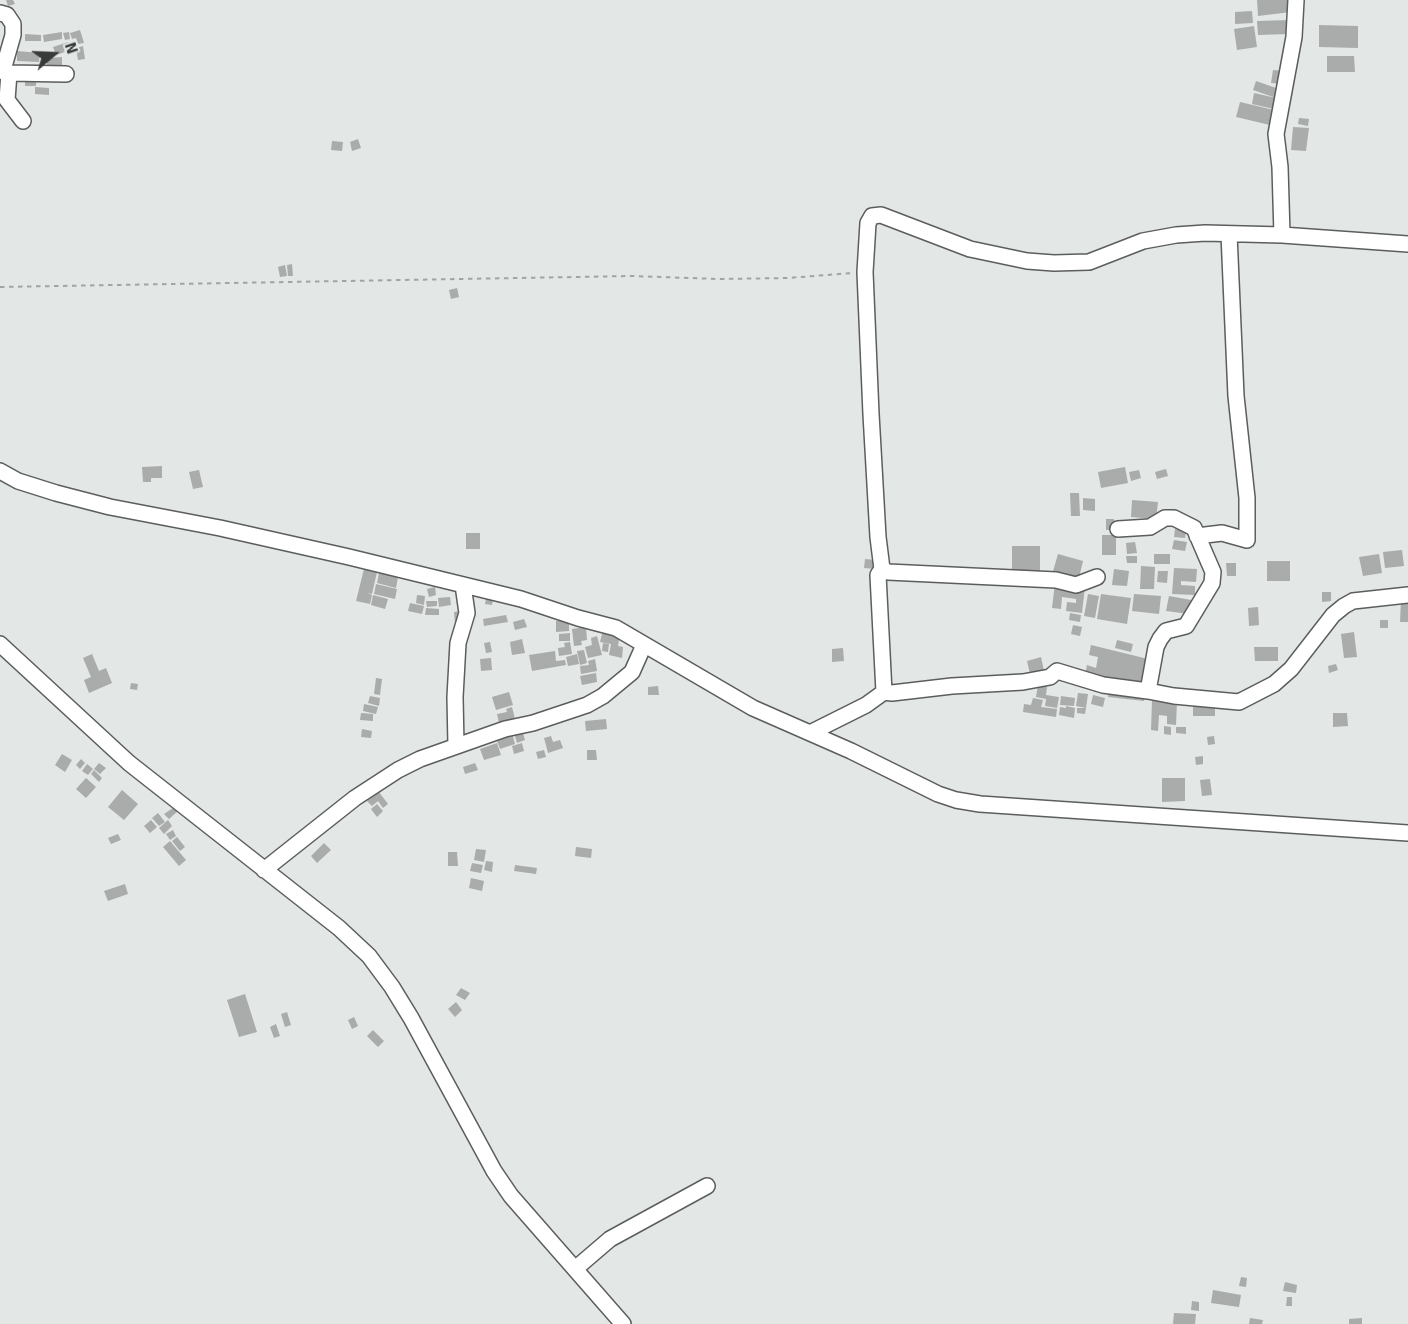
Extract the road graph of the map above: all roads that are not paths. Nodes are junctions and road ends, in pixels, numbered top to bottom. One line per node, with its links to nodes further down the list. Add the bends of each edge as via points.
1 (1296, 0): 7 (street, via 1294,37 1276,134)
2 (0, 13): 3 (street, via 13,24)
3 (4, 71): 4 (street); 5 (street, via 7,100)
4 (66, 74)
5 (23, 121)
6 (1229, 234): 7 (street); 11 (street, via 1247,540 1222,533); 12 (street, via 1164,236 1089,262 1054,263 970,249 876,215 868,223 865,272)
7 (1282, 236): 8 (street)
8 (1408, 244)
9 (0, 471): 14 (street, via 18,481 110,507 219,528)
10 (1118, 529): 11 (street, via 1150,527 1168,517 1194,528)
11 (1197, 536): 18 (street, via 1213,572 1212,583 1186,626 1166,631 1160,639)
12 (882, 569): 13 (street, via 1056,580 1076,585); 19 (street, via 878,575)
13 (1097, 577)
14 (463, 585): 17 (street, via 616,628); 21 (street, via 467,613 458,643)
15 (1408, 595): 18 (street, via 1353,601 1344,606 1291,669 1274,684 1239,702)
16 (0, 644): 23 (street, via 129,763)
17 (644, 645): 20 (street, via 753,708); 21 (street, via 632,672 587,705)
18 (1148, 690): 19 (street, via 1103,685 1057,671 1050,677 1023,682)
19 (884, 692): 20 (street)
20 (810, 733): 22 (street, via 938,794 980,804)
21 (456, 746): 23 (street, via 420,759 381,780)
22 (1408, 833)
23 (264, 870): 25 (street, via 369,956 411,1018 494,1171)
24 (707, 1186): 25 (street, via 610,1239)
25 (574, 1269): 26 (street)
26 (621, 1322)

